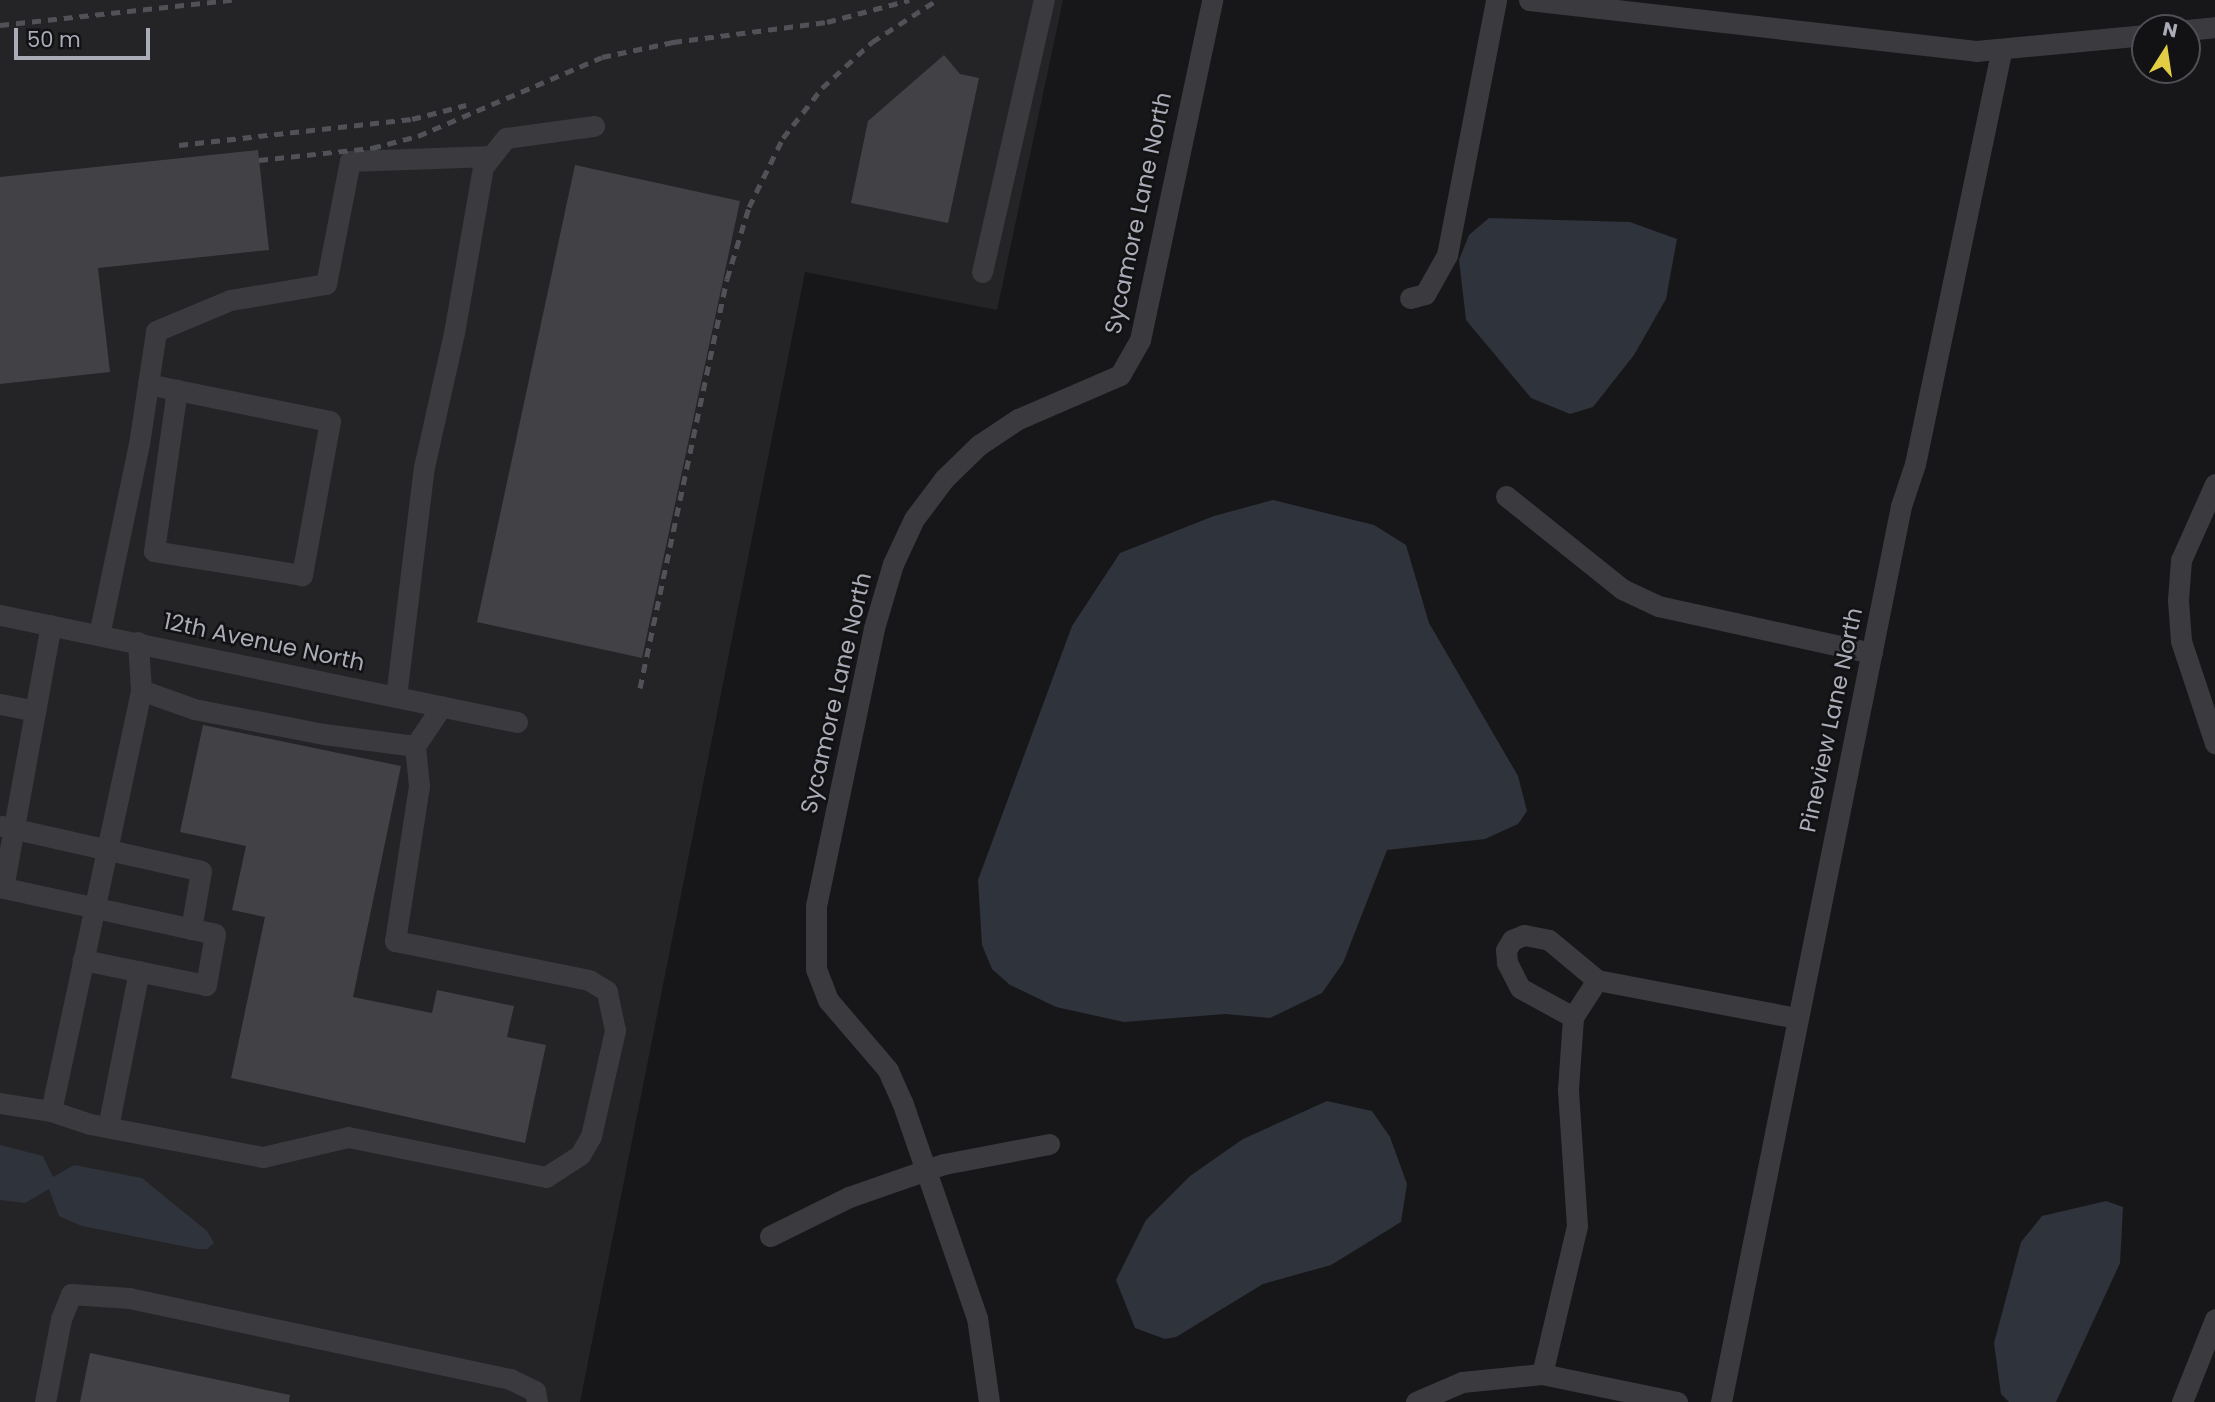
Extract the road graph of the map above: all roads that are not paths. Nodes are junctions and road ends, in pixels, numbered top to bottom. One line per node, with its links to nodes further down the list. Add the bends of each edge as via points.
1 (1045, 0): 9 (street)
2 (1212, 0): 44 (street, Sycamore Lane North, via 1140,340 1130,363 1102,386 1018,419 979,445 944,479 914,519 893,564 874,628 816,906 816,969 828,1000 888,1070)
3 (1496, 0): 10 (street, via 1447,255 1426,294)
4 (1530, 0): 6 (street)
5 (2131, 37): 6 (street)
6 (2001, 51): 21 (street, Pineview Lane North)
7 (594, 126): 8 (street, via 506,138)
8 (491, 156): 11 (street, via 350,161 326,284 230,300 156,331); 23 (street, via 482,167 454,333 424,467)
9 (982, 272)
10 (1410, 298)
11 (148, 384): 12 (street); 14 (street)
12 (177, 390): 15 (street); 15 (street, via 330,421 302,575 154,551)
13 (2215, 484): 28 (street, via 2181,561 2178,600 2184,654)
14 (129, 489): 15 (street); 19 (street)
15 (163, 495)
16 (1506, 496): 21 (street, via 1622,589 1658,606)
17 (0, 615): 18 (street, 12th Avenue North)
18 (51, 625): 19 (street, 12th Avenue North); 26 (street)
19 (99, 635): 20 (street, 12th Avenue North)
20 (138, 642): 22 (street); 23 (street, 12th Avenue North)
21 (1872, 653): 39 (street, Pineview Lane North)
22 (141, 691): 29 (street, via 207,712); 31 (street)
23 (396, 697): 25 (street, 12th Avenue North)
24 (0, 704): 26 (street)
25 (442, 706): 27 (street, 12th Avenue North); 29 (street)
26 (35, 711): 30 (street)
27 (517, 722)
28 (2215, 743)
29 (415, 746): 42 (street, via 419,786 395,941 589,980 607,991 615,1030 591,1136 580,1155 546,1177 348,1137 263,1157)
30 (7, 827): 31 (street); 32 (street)
31 (106, 849): 33 (street); 34 (street, via 201,871)
32 (2, 887): 33 (street)
33 (94, 907): 34 (street); 35 (street)
34 (191, 929): 36 (street, via 215,934 206,985)
35 (83, 960): 36 (street); 41 (street)
36 (139, 971): 42 (street)
37 (1597, 979): 38 (street); 38 (street, via 1549,940 1524,935 1512,940 1506,950 1507,963 1520,988); 39 (street)
38 (1573, 1017): 47 (street, via 1568,1089 1577,1226)
39 (1796, 1018): 53 (street, Pineview Lane North)
40 (0, 1103): 41 (street)
41 (51, 1111): 42 (street)
42 (108, 1128)
43 (1049, 1144): 44 (street, via 980,1154)
44 (926, 1171): 45 (street, via 849,1198); 50 (street, Sycamore Lane North, via 977,1318)
45 (770, 1236)
46 (2215, 1319): 54 (street)
47 (1542, 1374): 51 (street, via 1462,1382); 52 (street)
48 (45, 1402): 49 (street, via 61,1319 71,1294 129,1298 510,1379 535,1391)
49 (537, 1402)
50 (989, 1402)
51 (1416, 1402)
52 (1677, 1402)
53 (1721, 1402)
54 (2182, 1402)

